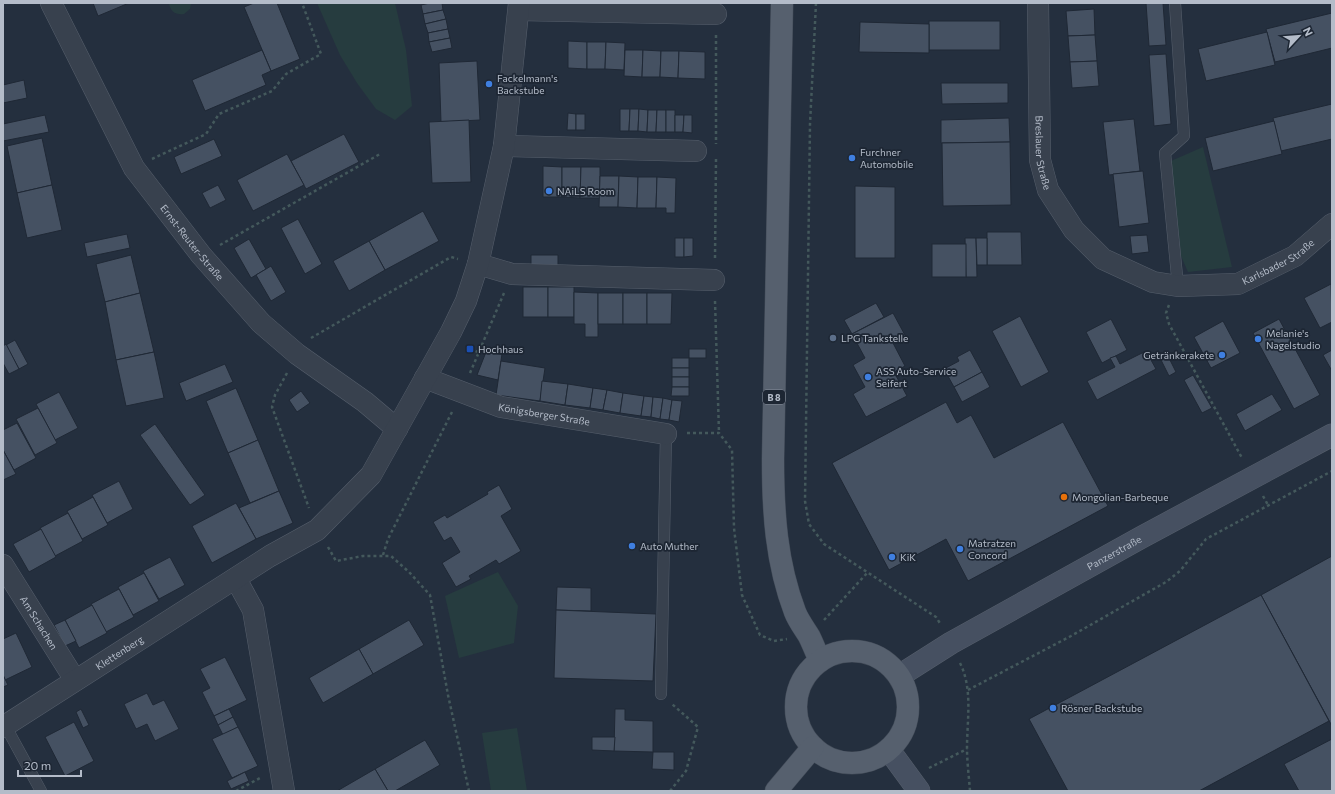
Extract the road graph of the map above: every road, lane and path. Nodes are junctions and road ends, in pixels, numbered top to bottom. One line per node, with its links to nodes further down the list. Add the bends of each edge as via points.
1 (51, 3): 12 (street, Ernst-Reuter-Straße)
2 (302, 3): 12 (path, via 321,54 286,74 272,91 219,114 206,134)
3 (782, 3): 37 (main road, B 8, via 773,451 774,524 789,594 796,614)
4 (816, 3): 36 (path, via 810,124 805,494 809,524 824,544 936,617)
5 (1038, 3): 16 (street, Breslauer Straße, via 1040,160 1048,190 1074,230 1102,258)
6 (1175, 3): 19 (lane, via 1184,136 1164,153)
7 (519, 7): 8 (street); 9 (street)
8 (716, 14): 18 (path)
9 (504, 146): 10 (street); 15 (street)
10 (696, 151)
11 (380, 154): 14 (path)
12 (134, 168): 14 (street, Ernst-Reuter-Straße)
13 (1332, 224): 19 (street, Karlsbader Straße, via 1295,256 1238,284)
14 (201, 255): 22 (street, Ernst-Reuter-Straße, via 261,323)
15 (478, 264): 17 (street); 22 (path, via 451,257 312,337); 23 (street, via 466,301)
16 (1124, 270): 19 (street, Karlsbader Straße, via 1154,282)
17 (512, 274): 18 (street); 21 (path)
18 (714, 280): 26 (path)
19 (1178, 286): 30 (path, via 1166,313 1169,324)
20 (470, 349): 21 (path)
21 (478, 352): 24 (path)
22 (297, 354): 25 (street, Ernst-Reuter-Straße, via 365,402); 32 (path, via 275,395 272,407)
23 (425, 378): 24 (street, Königsberger Straße); 25 (street)
24 (462, 393): 27 (street, Königsberger Straße, via 501,407); 33 (path, via 388,539)
25 (397, 429): 32 (street, Klettenberg, via 371,475)
26 (718, 433)
27 (666, 434): 41 (lane)
28 (1332, 435): 30 (main road, Panzerstraße)
29 (1332, 471): 31 (path)
30 (1253, 478): 31 (path); 36 (main road, Panzerstraße)
31 (1268, 505): 40 (path, via 1206,539 1180,571 1166,582)
32 (317, 530): 33 (path, via 336,560); 35 (street, Klettenberg, via 270,556)
33 (383, 556): 51 (path, via 391,556 410,572 430,595)
34 (3, 566): 39 (street, Am Schachen)
35 (236, 579): 39 (street, Klettenberg); 46 (street, via 253,610)
36 (951, 643): 38 (main road, Panzerstraße); 40 (path, via 966,676)
37 (820, 661): 38 (main road, via 848,651 868,653 885,662); 43 (main road, via 804,679 796,702 800,726)
38 (899, 676): 45 (main road, via 907,694 908,714 902,734)
39 (75, 680): 42 (street, Klettenberg)
40 (968, 690): 44 (path)
41 (660, 694): 52 (path, via 698,727 686,771)
42 (4, 726): 48 (lane)
43 (813, 747): 45 (main road, via 832,759 855,763 874,759); 53 (main road)
44 (967, 749): 47 (path); 54 (path)
45 (889, 750): 47 (main road)
46 (279, 768): 49 (path); 50 (street)
47 (915, 784)
48 (41, 791)
49 (236, 791)
50 (284, 791)
51 (469, 791)
52 (670, 791)
53 (776, 791)
54 (970, 791)

